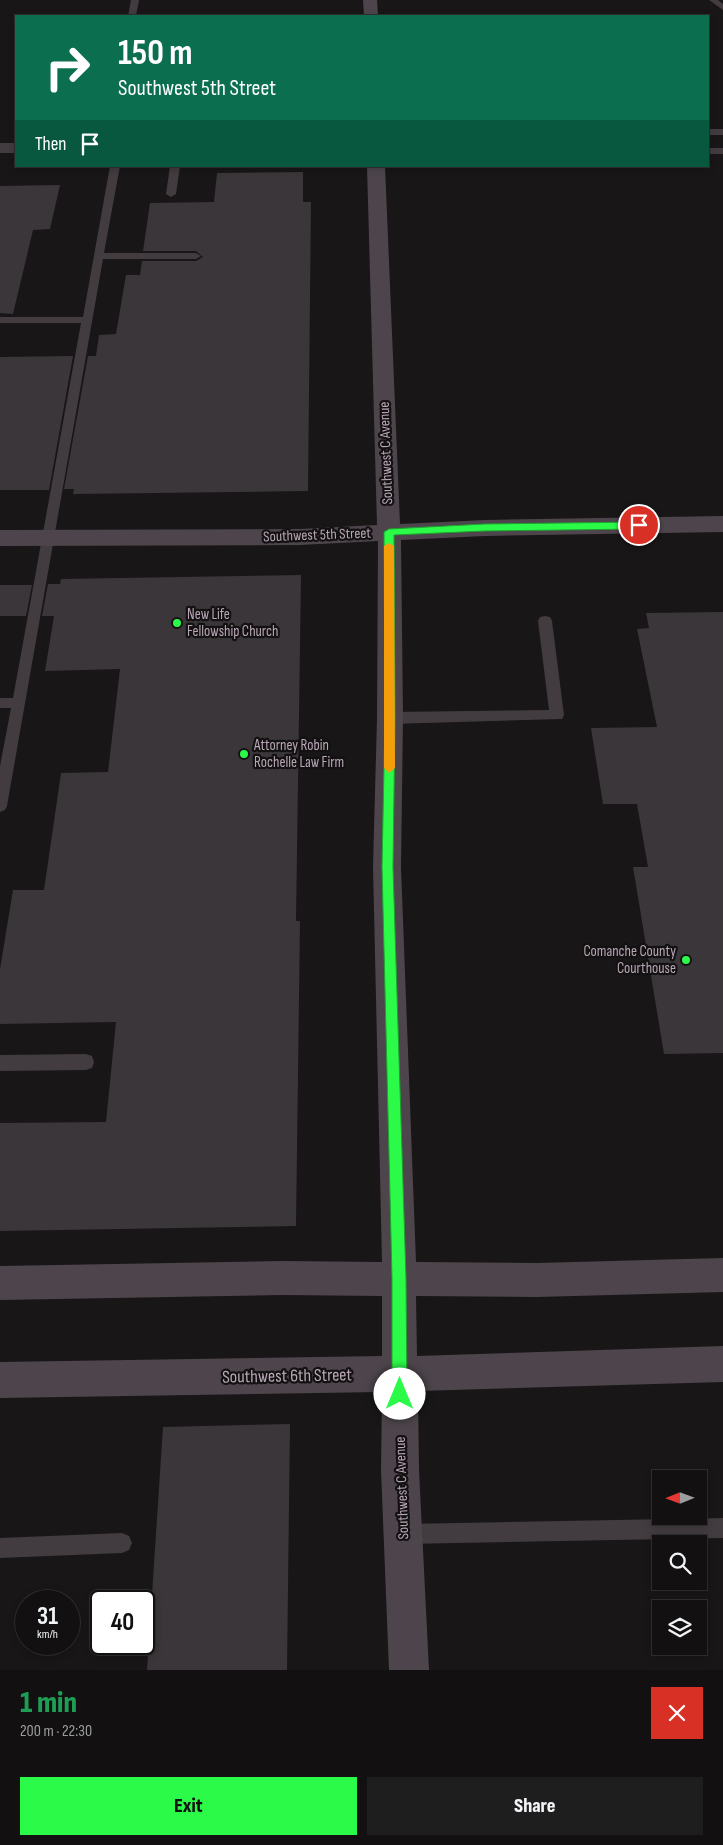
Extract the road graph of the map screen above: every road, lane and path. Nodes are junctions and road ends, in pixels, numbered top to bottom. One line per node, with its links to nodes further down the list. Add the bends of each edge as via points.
1 (135, 0): 5 (lane)
2 (370, 0): 6 (street)
3 (713, 0): 4 (lane)
4 (723, 8)
5 (132, 15)
6 (371, 15)
7 (709, 132): 8 (lane)
8 (723, 132)
9 (0, 148): 10 (street)
10 (15, 148)
11 (709, 151): 12 (lane)
12 (723, 151)
13 (115, 167): 17 (lane)
14 (175, 167): 16 (lane)
15 (376, 167): 22 (street, Southwest C Avenue)
16 (171, 194)
17 (98, 256): 18 (lane); 20 (lane)
18 (196, 256)
19 (0, 320): 20 (lane)
20 (87, 320): 24 (lane)
21 (723, 524): 22 (street, Southwest 5th Street)
22 (389, 532): 24 (street, Southwest 5th Street, via 300,537); 28 (street, Southwest C Avenue)
23 (0, 538): 24 (street, Southwest 5th Street)
24 (48, 538): 27 (lane)
25 (545, 621): 28 (lane, via 557,715)
26 (0, 703): 27 (lane)
27 (19, 703): 29 (lane)
28 (390, 718): 34 (street, Southwest C Avenue, via 388,867)
29 (3, 777): 30 (lane)
30 (0, 806)
31 (86, 1062): 32 (lane)
32 (0, 1063)
33 (723, 1275): 34 (street, via 537,1280)
34 (399, 1278): 35 (street); 37 (street, Southwest C Avenue)
35 (0, 1283)
36 (723, 1364): 37 (street, Southwest 6th Street)
37 (400, 1374): 38 (street, Southwest 6th Street); 40 (street, Southwest C Avenue)
38 (0, 1380)
39 (723, 1528): 40 (lane)
40 (403, 1534): 43 (street, Southwest C Avenue)
41 (122, 1543): 42 (lane)
42 (0, 1548)
43 (408, 1670)

